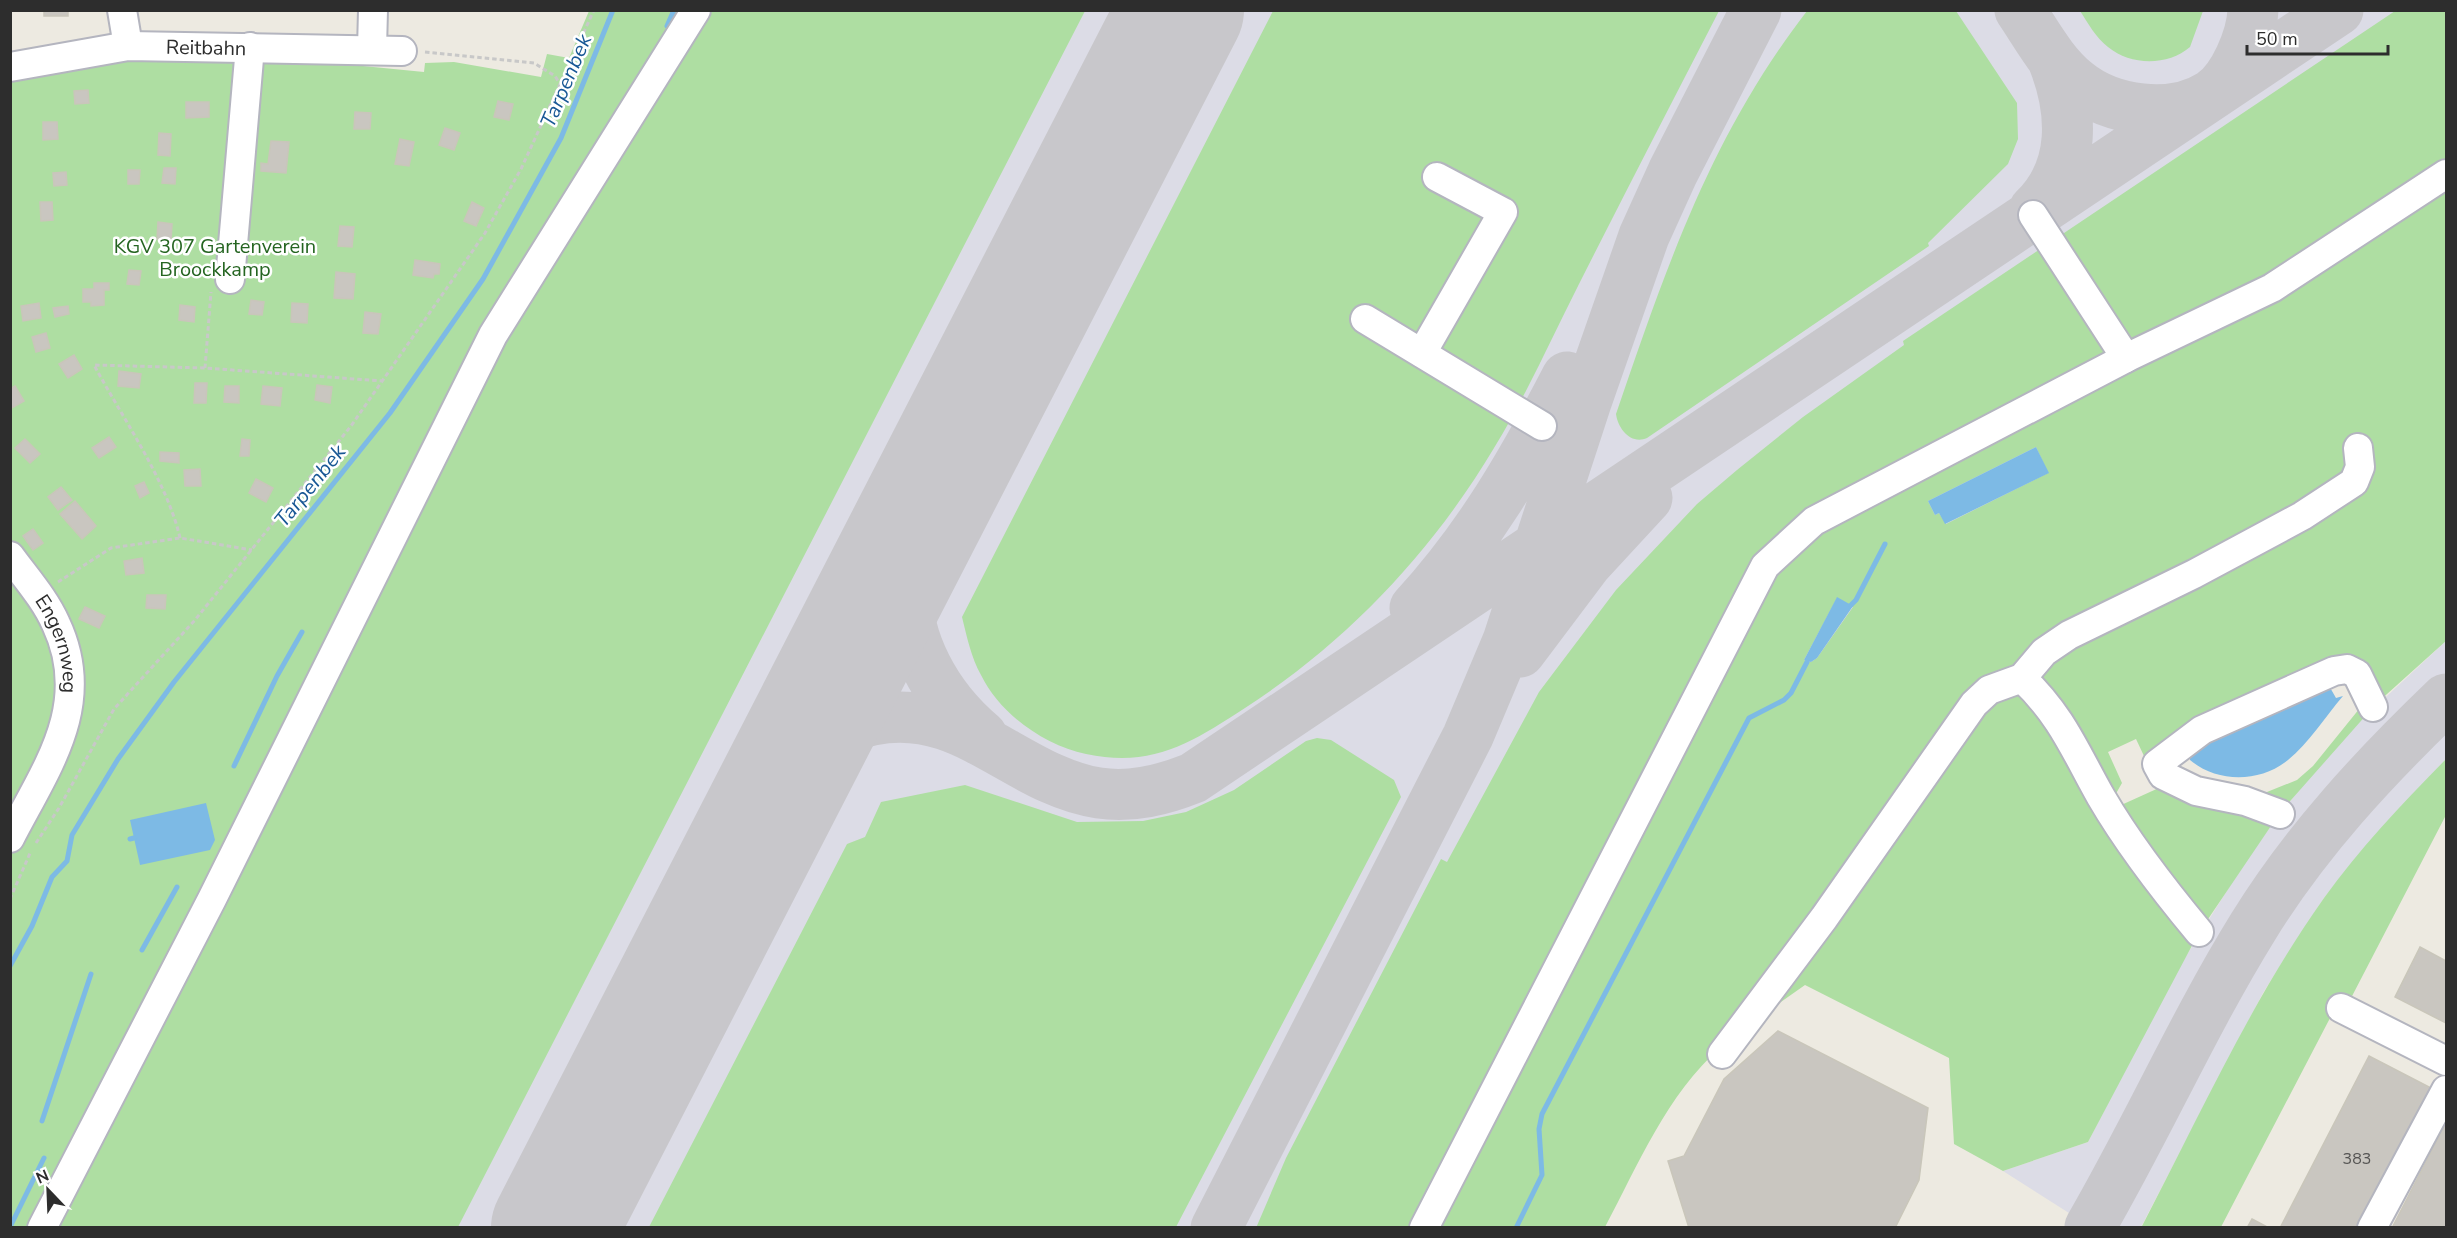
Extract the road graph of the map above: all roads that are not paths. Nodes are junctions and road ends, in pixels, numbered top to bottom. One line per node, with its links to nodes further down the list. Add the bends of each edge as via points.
1 (122, 10): 4 (street)
2 (374, 10): 6 (street)
3 (696, 10): 28 (street, via 493,335 212,899)
4 (128, 46): 5 (street, Reitbahn); 8 (street, Reitbahn)
5 (250, 47): 6 (street, Reitbahn); 12 (street)
6 (372, 48): 7 (street, Reitbahn)
7 (402, 51)
8 (10, 67)
9 (2446, 174): 15 (street, via 2272,288)
10 (1437, 177): 14 (street, via 1503,212)
11 (2033, 215): 15 (street)
12 (230, 279)
13 (1365, 319): 14 (street)
14 (1422, 353): 16 (street)
15 (2126, 358): 29 (street, via 1814,521 1765,566)
16 (1542, 426)
17 (2358, 448): 19 (street, via 2361,467 2354,482 2302,516 2213,564 2069,635 2044,652)
18 (10, 556): 22 (street, Engernweg, via 39,595 63,641 71,668 71,702 63,735)
19 (2022, 678): 23 (street, via 2059,719 2115,819); 25 (street, via 1989,690 1974,704 1824,918)
20 (2373, 707): 21 (street, via 2357,674 2347,669 2334,671 2202,729 2157,764 2163,775 2196,790)
21 (2280, 814)
22 (10, 838)
23 (2199, 932)
24 (2341, 1008): 26 (street)
25 (1722, 1054)
26 (2446, 1061)
27 (2446, 1090): 30 (street)
28 (42, 1227)
29 (1424, 1227)
30 (2372, 1227)

